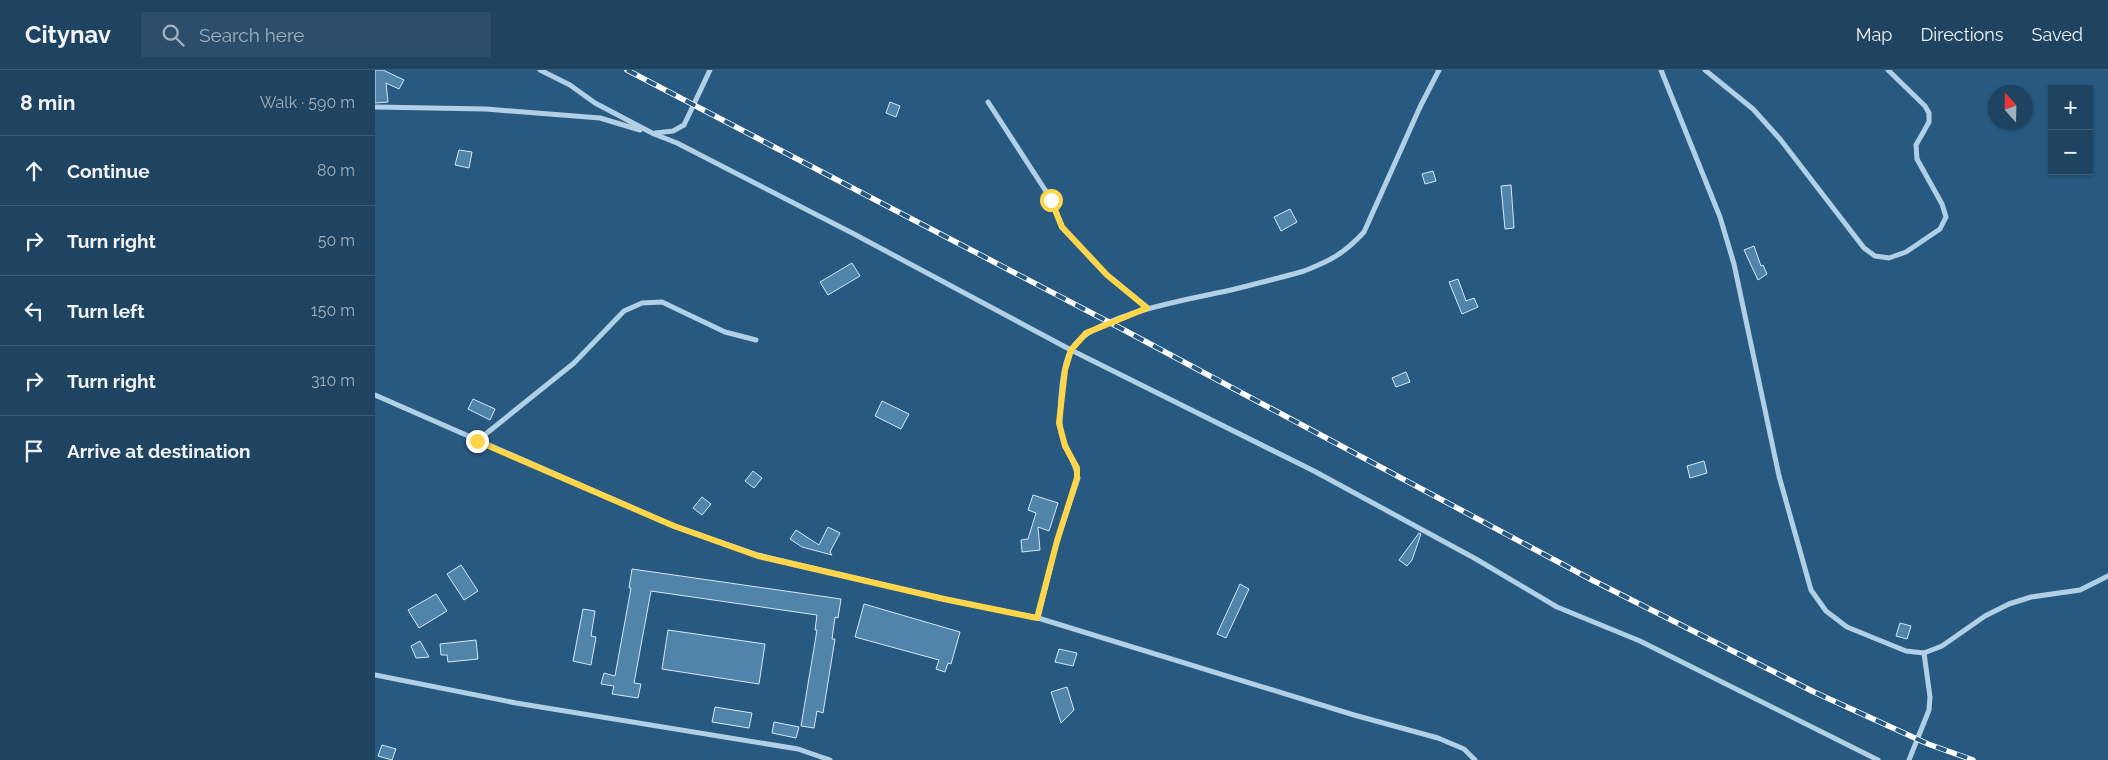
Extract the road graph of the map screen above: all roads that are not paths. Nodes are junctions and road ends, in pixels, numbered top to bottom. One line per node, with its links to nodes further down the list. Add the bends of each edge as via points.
1 (540, 70): 9 (street)
2 (710, 70): 9 (street, via 684,125 673,131)
3 (1439, 70): 10 (street, via 1364,232 1349,249 1304,271)
4 (1661, 70): 17 (street, via 1720,217 1734,264 1779,476 1811,590 1826,611 1847,627 1906,651)
5 (1705, 70): 6 (street, via 1753,109 1780,139 1864,248 1875,256 1889,258 1906,252 1940,229 1946,217 1917,159 1916,145 1929,122 1929,114 1925,106)
6 (1888, 70)
7 (988, 102): 10 (street, via 1051,200 1062,227 1107,275)
8 (375, 107): 9 (street, via 486,109 600,118)
9 (654, 134): 12 (street, via 845,230)
10 (1147, 308): 12 (street, via 1086,333)
11 (756, 340): 14 (street, via 725,332 662,302 642,303 624,311 574,364)
12 (1071, 350): 16 (street, via 1065,370 1059,423 1065,446 1077,468 1077,478); 21 (street, via 1315,471 1557,607 1640,641)
13 (375, 395): 14 (street)
14 (477, 441): 16 (street, via 674,526 758,556)
15 (2108, 576): 17 (street, via 2081,590 2031,597 2009,604 1985,616 1942,646)
16 (1037, 618): 20 (street, via 1438,738 1464,749)
17 (1924, 653): 22 (street, via 1929,710)
18 (375, 675): 19 (street, via 516,703 798,749)
19 (830, 760)
20 (1475, 760)
21 (1878, 760)
22 (1909, 760)

